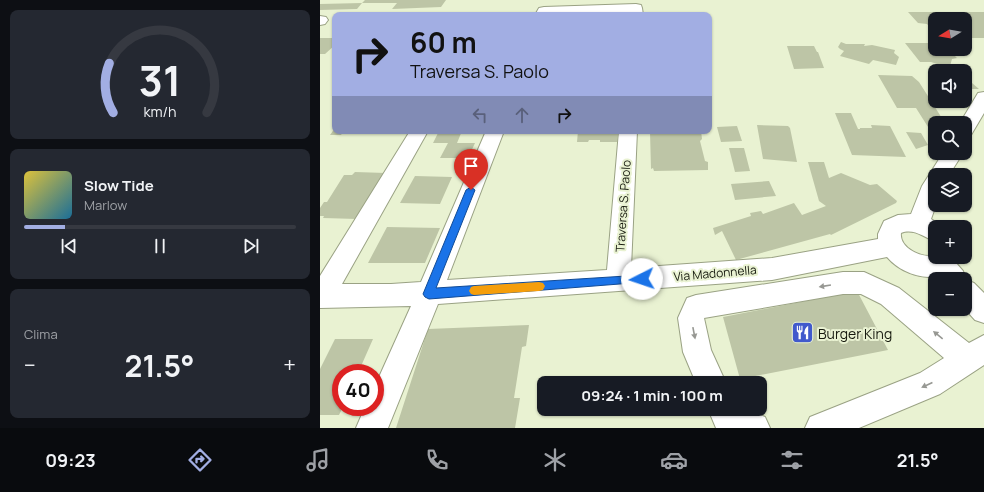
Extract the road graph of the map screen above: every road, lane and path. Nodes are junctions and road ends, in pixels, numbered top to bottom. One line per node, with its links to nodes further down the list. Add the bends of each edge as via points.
1 (544, 12): 2 (street, via 636,8)
2 (636, 12)
3 (984, 97): 4 (street)
4 (972, 118)
5 (417, 134): 14 (street)
6 (494, 134): 13 (street)
7 (628, 134): 12 (street, Traversa S. Paolo)
8 (929, 212): 9 (street)
9 (927, 228): 10 (street, via 903,222 892,227 889,235)
10 (892, 246): 11 (street, via 902,257 916,264); 12 (street, Via Madonnella, via 772,269)
11 (948, 267)
12 (618, 281): 13 (street, Via Madonnella)
13 (429, 294): 14 (street, Via Madonnella); 20 (street)
14 (321, 296)
15 (972, 298): 16 (street)
16 (984, 311)
17 (976, 354): 18 (street, one-way to 18, via 890,296 864,283 843,283 696,308 691,318 697,352); 22 (street, one-way to 22, via 930,384)
18 (708, 376)
19 (726, 416): 21 (street)
20 (372, 428)
21 (754, 428)
22 (821, 428)

